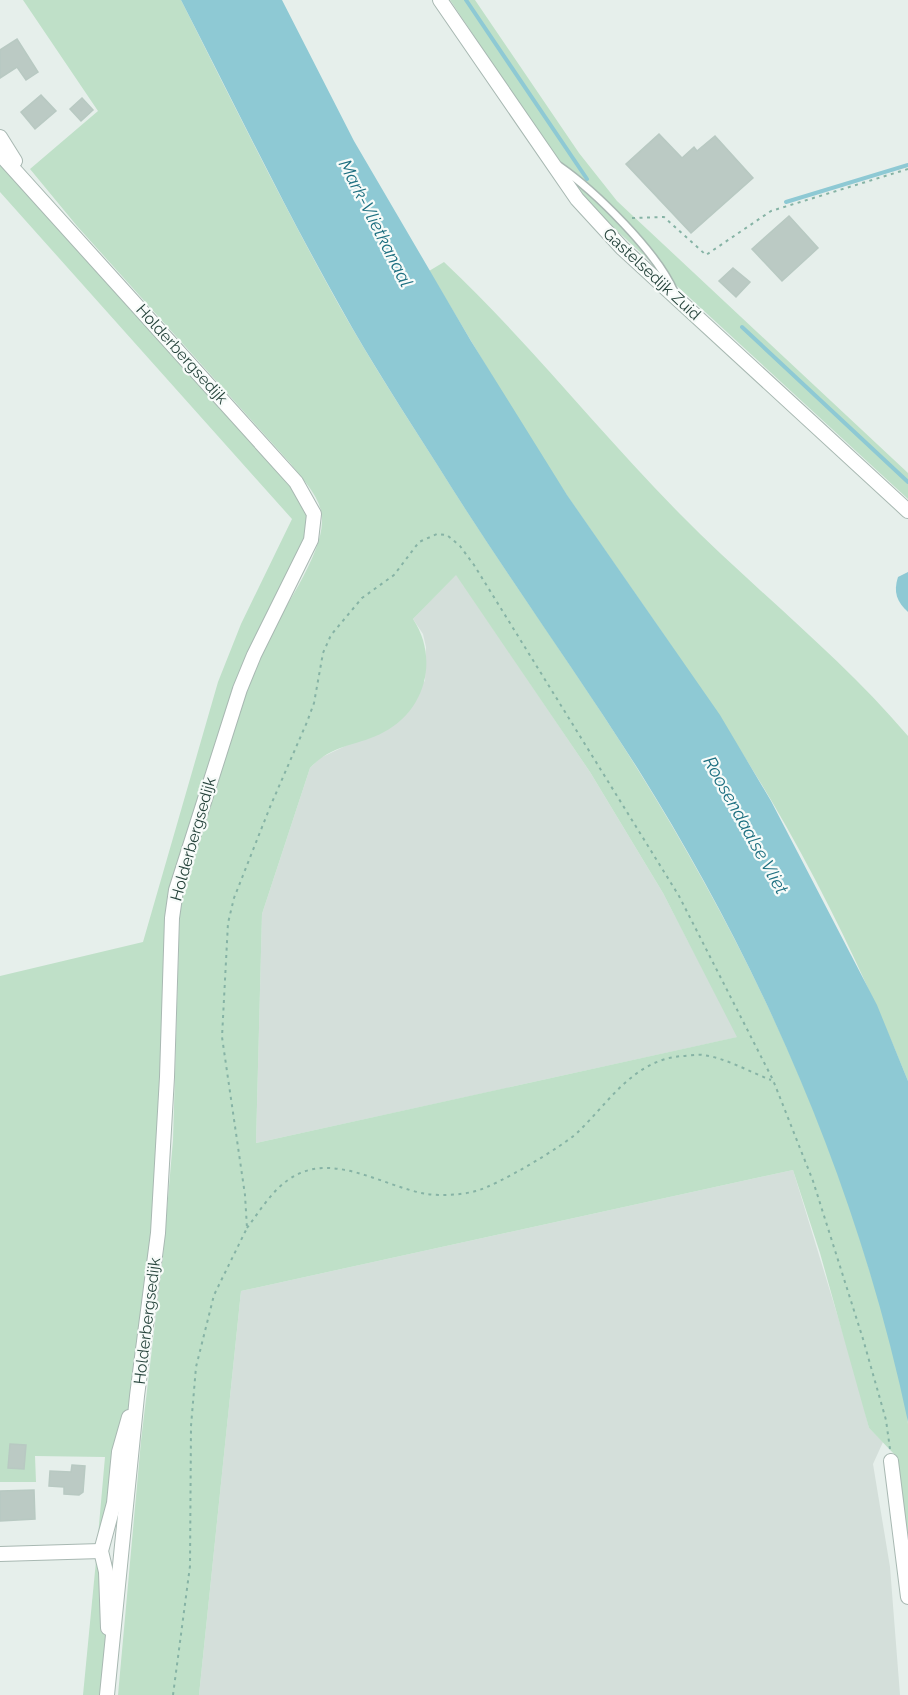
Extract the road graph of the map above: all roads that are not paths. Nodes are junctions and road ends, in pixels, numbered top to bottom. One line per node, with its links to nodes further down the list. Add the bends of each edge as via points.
1 (440, 0): 4 (street, Gastelsedijk Zuid)
2 (0, 137): 5 (street, Holderbergsedijk)
3 (0, 154): 5 (street, Holderbergsedijk)
4 (549, 160): 6 (street, Gastelsedijk Zuid, via 576,199); 6 (lane, via 617,218 666,274)
5 (27, 181): 8 (street, Holderbergsedijk, via 296,482 314,514 312,540 240,688 176,890 158,1233)
6 (677, 299): 7 (street, Gastelsedijk Zuid)
7 (908, 511)
8 (138, 1396): 10 (street, via 119,1452 114,1503); 13 (street, Holderbergsedijk)
9 (891, 1461): 12 (street)
10 (101, 1551): 11 (street); 13 (street)
11 (0, 1554)
12 (908, 1597)
13 (111, 1652): 14 (street, Holderbergsedijk)
14 (107, 1695)

